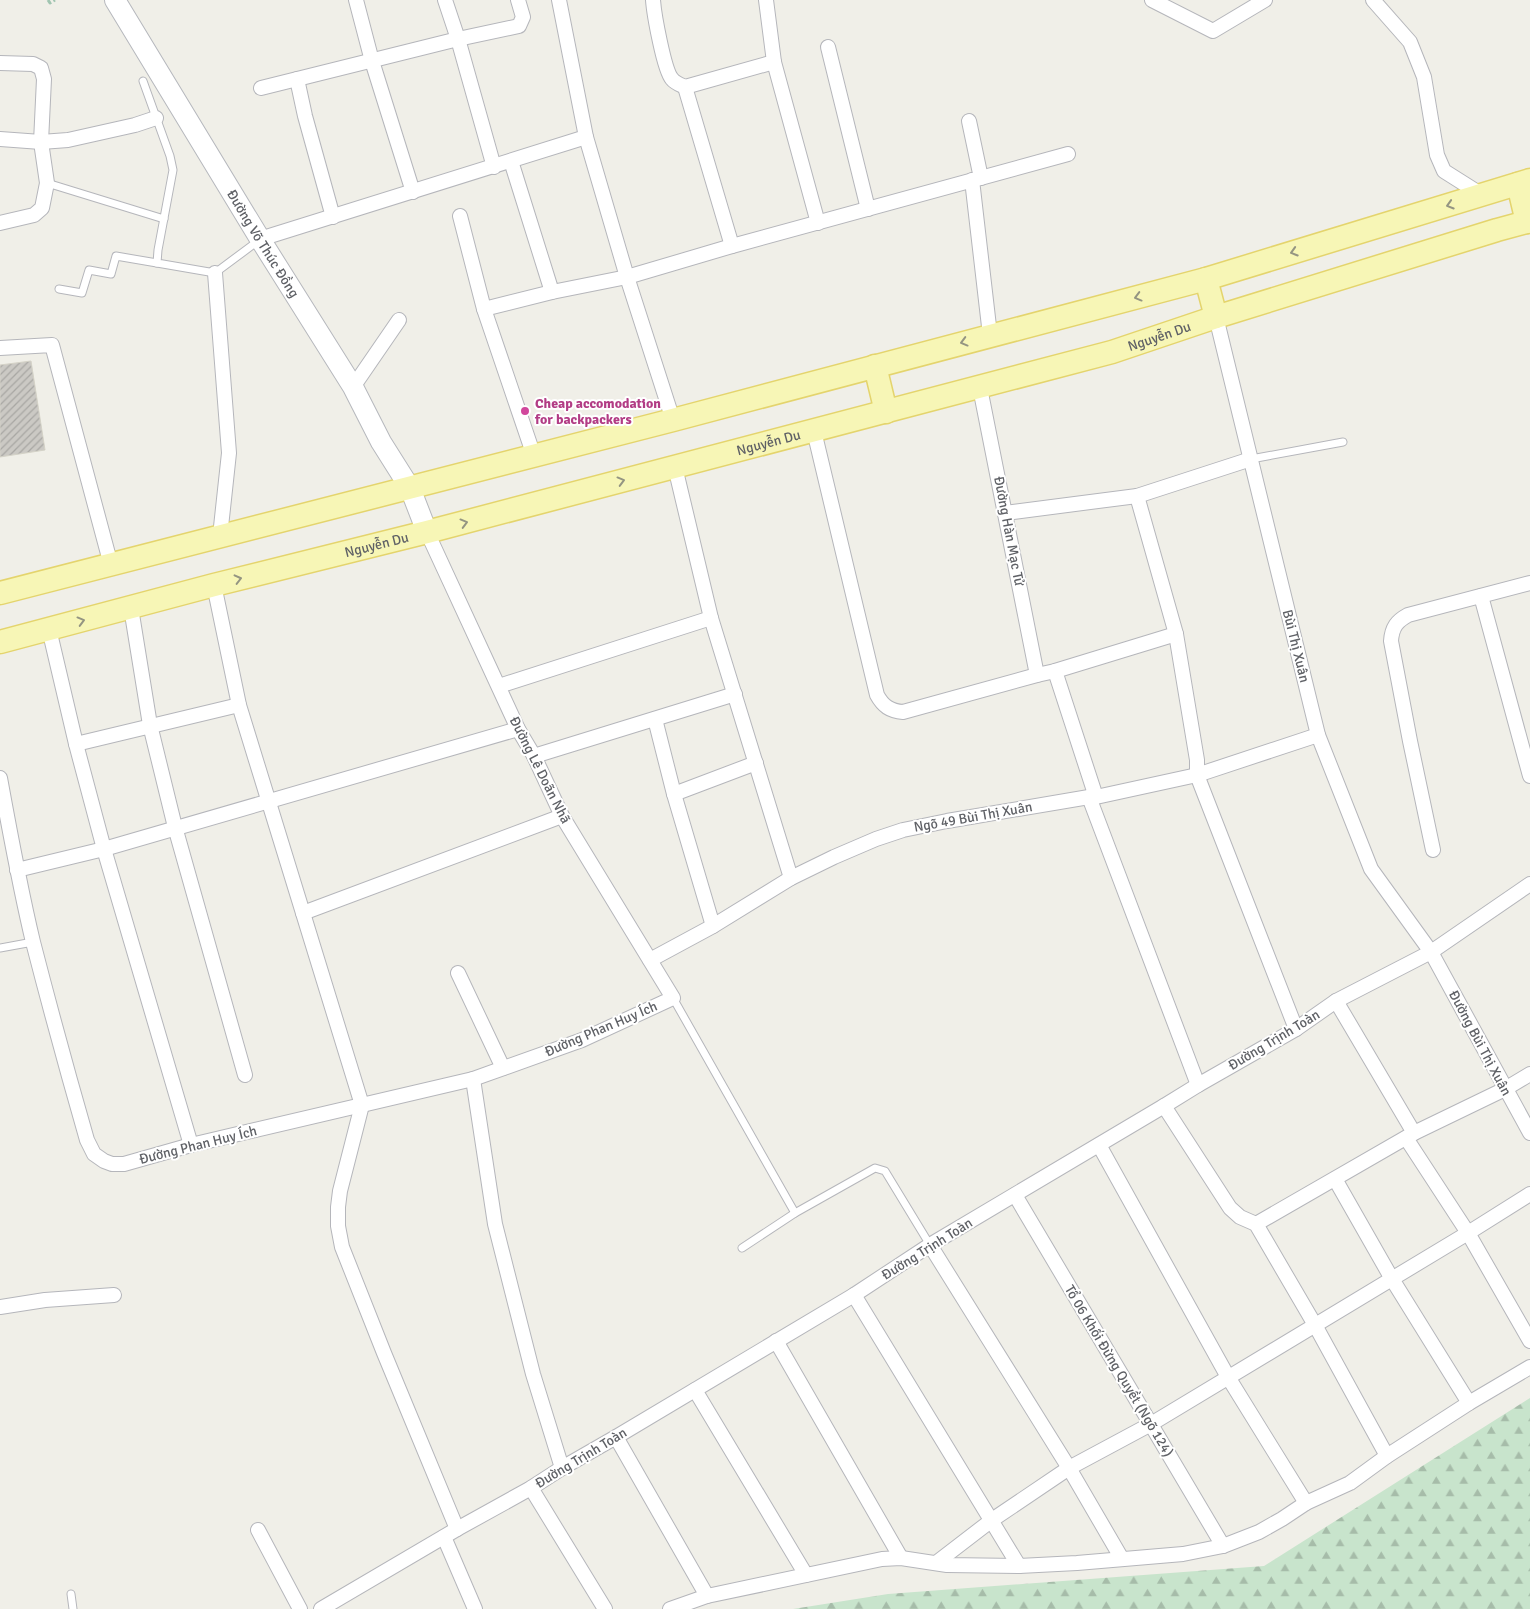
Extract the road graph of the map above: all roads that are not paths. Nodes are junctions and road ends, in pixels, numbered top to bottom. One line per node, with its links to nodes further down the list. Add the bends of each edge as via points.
1 (115, 0): 40 (street, Đường Võ Thúc Đồng)
2 (356, 0): 13 (street)
3 (445, 0): 11 (street)
4 (518, 0): 11 (street, via 523,17 519,26)
5 (560, 0): 22 (street)
6 (653, 0): 18 (street, via 670,76)
7 (766, 0): 14 (street)
8 (1152, 0): 9 (street, via 1213,31)
9 (1265, 0)
10 (1373, 0): 32 (street, via 1410,42 1424,77 1437,155 1444,171)
11 (458, 39): 13 (street); 27 (street)
12 (828, 48): 33 (street)
13 (372, 61): 16 (street); 31 (street)
14 (774, 62): 18 (street); 37 (street)
15 (0, 63): 24 (street, via 33,64 41,68 44,78)
16 (298, 79): 19 (street); 35 (street)
17 (143, 81): 20 (lane)
18 (685, 87): 41 (street)
19 (261, 88)
20 (156, 118): 24 (street, via 68,140); 36 (lane, via 173,170)
21 (969, 121): 28 (street)
22 (586, 138): 26 (street); 44 (street)
23 (0, 139): 24 (street)
24 (40, 142): 30 (street)
25 (1068, 154): 28 (street)
26 (511, 161): 27 (street); 47 (street)
27 (494, 167): 31 (street)
28 (977, 179): 33 (street); 51 (street)
29 (1524, 182): 32 (main road); 39 (main road)
30 (47, 183): 36 (lane); 38 (street, via 42,208 34,215)
31 (413, 192): 35 (street)
32 (1482, 195): 45 (main road, one-way to 45)
33 (868, 209): 37 (street)
34 (460, 216): 48 (street)
35 (333, 217): 40 (street)
36 (164, 219): 42 (lane)
37 (818, 222): 41 (street)
38 (0, 223)
39 (1529, 227): 49 (main road, Nguyễn Du, via 1497,230)
40 (260, 239): 43 (lane); 54 (street, Đường Võ Thúc Đồng)
41 (732, 246): 44 (street)
42 (157, 263): 43 (lane); 46 (lane, via 116,256 111,274 89,270 82,293)
43 (215, 273): 67 (street, via 229,453)
44 (627, 277): 47 (street); 57 (street)
45 (1206, 279): 49 (main road); 51 (main road, one-way to 51)
46 (59, 289)
47 (552, 292): 48 (street)
48 (484, 309): 60 (street)
49 (1216, 317): 55 (main road, Nguyễn Du, via 1112,352); 61 (street, Bùi Thị Xuân)
50 (399, 320): 54 (street)
51 (990, 335): 53 (main road, one-way to 53)
52 (0, 348): 68 (street, via 52,345)
53 (876, 366): 56 (main road); 57 (main road)
54 (352, 387): 63 (street, Đường Võ Thúc Đồng)
55 (980, 388): 56 (main road, Nguyễn Du); 65 (street, Đường Hàn Mạc Tử)
56 (886, 412): 58 (main road, Nguyễn Du)
57 (673, 420): 60 (main road)
58 (814, 431): 62 (main road, Nguyễn Du); 79 (street, via 881,702 895,712 903,712)
59 (1343, 442): 61 (lane)
60 (534, 456): 63 (main road)
61 (1251, 459): 64 (street); 86 (street, Bùi Thị Xuân)
62 (675, 467): 66 (main road, Nguyễn Du, one-way to 62); 74 (street)
63 (410, 488): 66 (street, Đường Võ Thúc Đồng); 67 (main road)
64 (1137, 496): 65 (street); 76 (street)
65 (1005, 512): 79 (street, Đường Hàn Mạc Tử)
66 (427, 532): 70 (main road, Nguyễn Du, one-way to 66); 80 (street, Đường Lê Doãn Nhã)
67 (220, 536): 68 (main road)
68 (111, 565): 71 (main road)
69 (1530, 583): 72 (street)
70 (214, 585): 73 (main road, Nguyễn Du); 82 (street)
71 (0, 594)
72 (1481, 596): 91 (street); 99 (street, via 1408,615 1399,620 1391,634)
73 (131, 608): 75 (main road, Nguyễn Du, one-way to 73); 84 (street)
74 (711, 618): 80 (street); 81 (street)
75 (49, 629): 77 (main road, Nguyễn Du); 87 (street)
76 (1176, 634): 78 (street); 90 (street)
77 (0, 642)
78 (1055, 671): 79 (street); 94 (street)
79 (1037, 675)
80 (499, 686): 85 (street, Đường Lê Doãn Nhã)
81 (735, 694): 83 (street); 89 (street)
82 (240, 705): 84 (street); 95 (street)
83 (655, 718): 88 (street); 93 (street)
84 (150, 726): 87 (street); 97 (street)
85 (518, 729): 88 (street, Đường Lê Doãn Nhã); 95 (street)
86 (1318, 735): 90 (street, Ngõ 49 Bùi Thị Xuân); 107 (street, Bùi Thị Xuân, via 1371,868)
87 (76, 744): 98 (street)
88 (534, 756): 96 (street, Đường Lê Doãn Nhã)
89 (756, 764): 93 (street); 101 (street)
90 (1197, 775): 94 (street, Ngõ 49 Bùi Thị Xuân); 112 (street)
91 (1530, 776)
92 (0, 778): 100 (street, Đường Phan Huy Ích)
93 (674, 794): 104 (street)
94 (1092, 797): 101 (street, Ngõ 49 Bùi Thị Xuân, via 903,830); 117 (street)
95 (269, 802): 97 (street); 103 (street)
96 (562, 816): 103 (street); 108 (street, Đường Lê Doãn Nhã)
97 (176, 827): 98 (street); 115 (street)
98 (104, 849): 100 (street); 123 (street)
99 (1433, 850)
100 (17, 870): 105 (street, Đường Phan Huy Ích)
101 (791, 878): 104 (street, Ngõ 49 Bùi Thị Xuân)
102 (1530, 884): 107 (street, Đường Trịnh Toàn)
103 (303, 913): 119 (street)
104 (713, 926): 108 (street, Ngõ 49 Bùi Thị Xuân)
105 (33, 942): 106 (lane); 123 (street, Đường Phan Huy Ích, via 70,1083 94,1154 104,1161 118,1164)
106 (0, 948)
107 (1431, 952): 111 (street, Đường Trịnh Toàn); 118 (street, Đường Bùi Thị Xuân)
108 (650, 960): 110 (street, Đường Lê Doãn Nhã)
109 (458, 973): 113 (street)
110 (673, 998): 113 (street, Đường Phan Huy Ích, via 582,1040); 128 (lane)
111 (1336, 1001): 112 (street, Đường Trịnh Toàn); 122 (street)
112 (1296, 1029): 117 (street, Đường Trịnh Toàn)
113 (503, 1068): 116 (street, Đường Phan Huy Ích)
114 (1530, 1074): 118 (street)
115 (245, 1075)
116 (473, 1079): 119 (street, Đường Phan Huy Ích); 147 (street, via 495,1224 533,1374)
117 (1198, 1085): 120 (street, Đường Trịnh Toàn)
118 (1505, 1089): 121 (street, Đường Bùi Thị Xuân); 122 (street)
119 (362, 1105): 123 (street, Đường Phan Huy Ích); 152 (street, via 340,1191 338,1226 342,1247)
120 (1164, 1106): 124 (street, Đường Trịnh Toàn); 129 (street, via 1230,1208)
121 (1530, 1133)
122 (1410, 1136): 125 (street); 130 (street)
123 (191, 1145)
124 (1099, 1145): 127 (street, Đường Trịnh Toàn); 141 (street)
125 (1335, 1179): 129 (street); 133 (street)
126 (1530, 1194): 130 (street)
127 (1015, 1195): 131 (street, Đường Trịnh Toàn); 144 (street, Tổ 06 Khối Đừng Quyềt (Ngõ 124))
128 (795, 1213): 131 (lane, via 872,1169 880,1168 885,1171); 132 (lane)
129 (1256, 1224): 137 (street)
130 (1468, 1233): 133 (street); 139 (street)
131 (930, 1245): 135 (street, Đường Trịnh Toàn); 148 (street)
132 (742, 1248)
133 (1392, 1279): 137 (street); 143 (street)
134 (114, 1295): 136 (street)
135 (854, 1295): 138 (street, Đường Trịnh Toàn); 151 (street)
136 (0, 1307)
137 (1315, 1325): 141 (street); 146 (street)
138 (776, 1340): 142 (street, Đường Trịnh Toàn); 156 (street)
139 (1530, 1341)
140 (1530, 1367): 143 (street)
141 (1228, 1377): 144 (street); 150 (street)
142 (695, 1390): 145 (street, Đường Trịnh Toàn); 160 (street)
143 (1469, 1403): 146 (street)
144 (1150, 1424): 148 (street); 155 (street, Tổ 06 Khối Đừng Quyềt (Ngõ 124))
145 (616, 1437): 147 (street, Đường Trịnh Toàn); 162 (street)
146 (1387, 1456): 150 (street, via 1350,1482)
147 (562, 1468): 149 (street, Đường Trịnh Toàn)
148 (1069, 1468): 151 (street); 157 (street)
149 (532, 1488): 152 (street, Đường Trịnh Toàn); 167 (street)
150 (1306, 1503): 155 (street, via 1260,1532)
151 (992, 1520): 158 (street); 159 (street)
152 (457, 1529): 154 (street, Đường Trịnh Toàn)
153 (258, 1530): 164 (street)
154 (444, 1537): 165 (street, Đường Trịnh Toàn); 166 (street)
155 (1223, 1546): 157 (street, via 1183,1554)
156 (901, 1558): 158 (street); 160 (street)
157 (1122, 1559): 159 (street)
158 (936, 1563): 159 (street)
159 (1019, 1566)
160 (806, 1575): 162 (street)
161 (71, 1594): 163 (lane)
162 (707, 1596): 168 (street)
163 (73, 1609)
164 (300, 1609)
165 (321, 1609)
166 (476, 1609)
167 (605, 1609)
168 (670, 1609)

